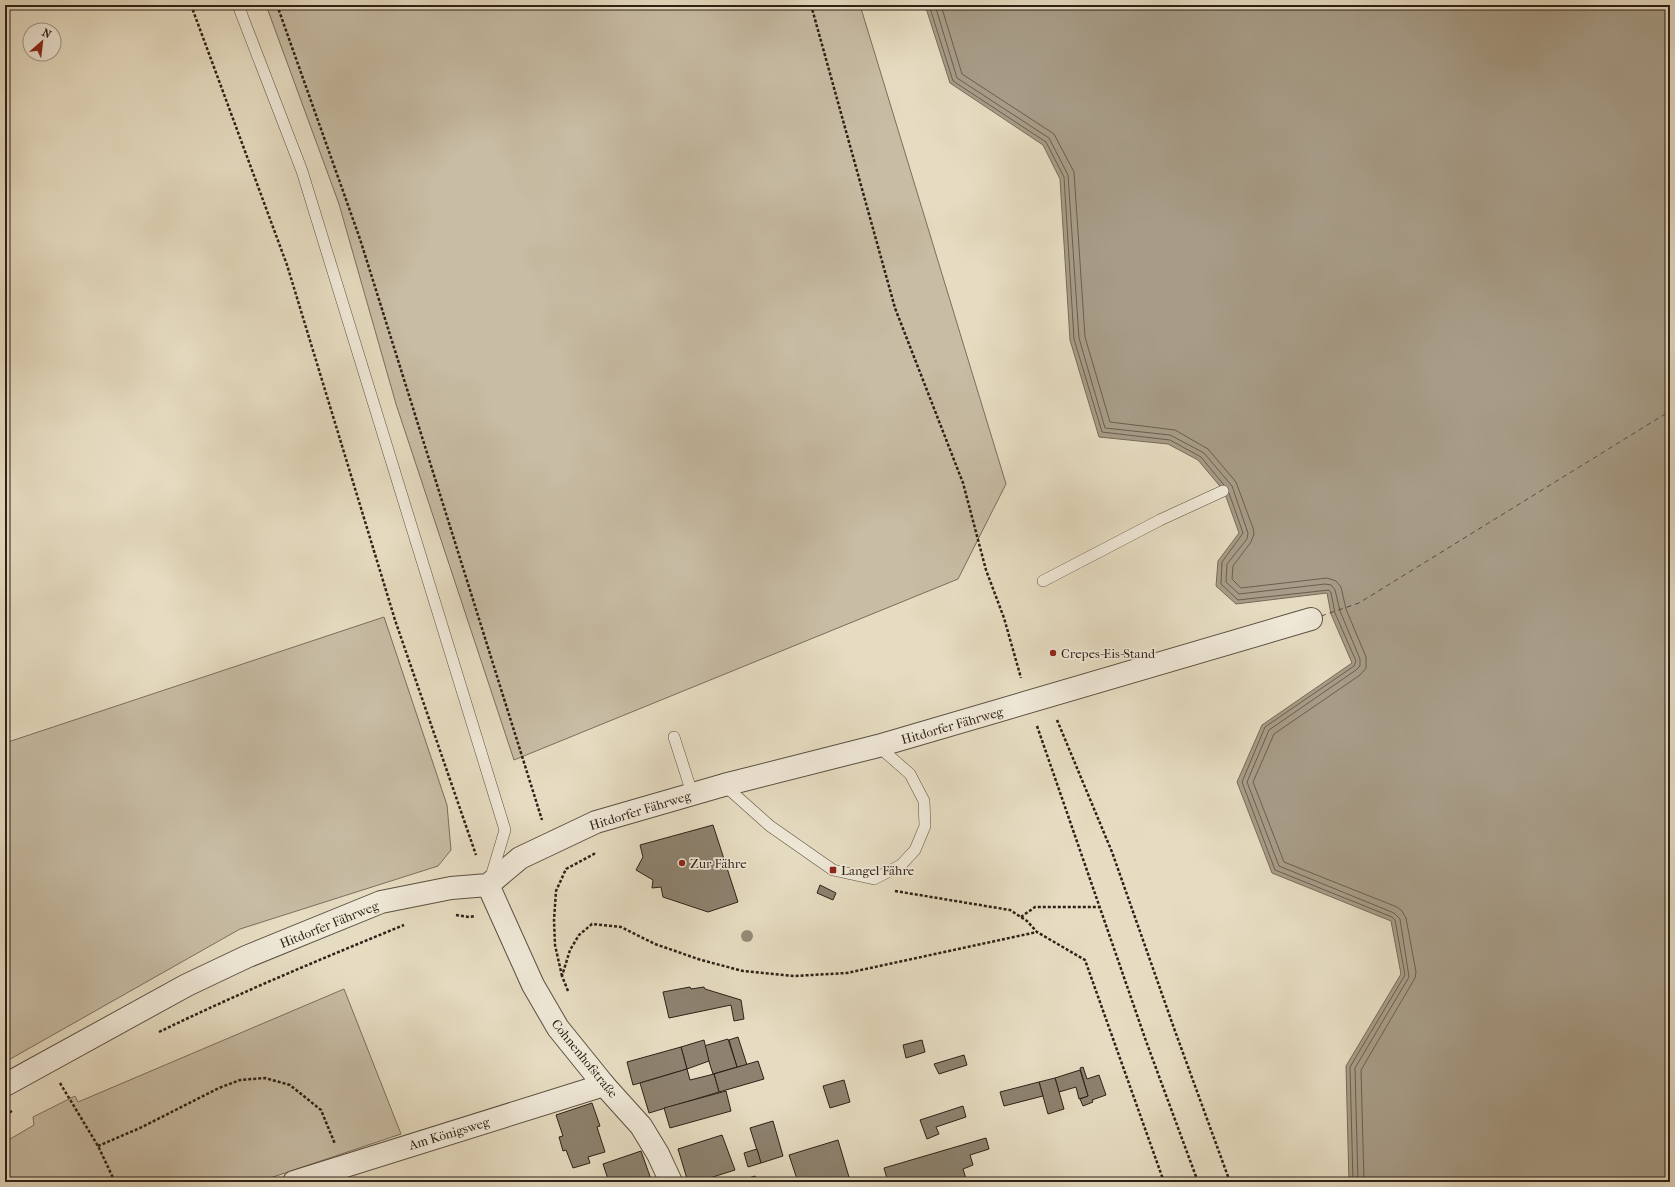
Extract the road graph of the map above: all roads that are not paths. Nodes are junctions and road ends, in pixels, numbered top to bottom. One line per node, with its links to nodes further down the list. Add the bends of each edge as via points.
1 (238, 5): 9 (lane, via 302,171 505,830)
2 (1223, 492): 3 (lane, via 1160,520)
3 (1043, 581)
4 (1311, 619): 6 (street, Hitdorfer Fährweg)
5 (674, 738): 8 (lane)
6 (878, 746): 7 (street, Hitdorfer Fährweg); 7 (lane, via 910,774 924,801 925,826 915,850 901,865 874,879 833,870 770,826)
7 (724, 785): 8 (street, Hitdorfer Fährweg)
8 (692, 793): 9 (street, Hitdorfer Fährweg, via 596,822 520,858)
9 (488, 885): 10 (street, Hitdorfer Fährweg, via 451,888 382,902 246,957 188,985); 11 (street, Cohnenhofstraße, via 533,985 558,1028)
10 (5, 1085)
11 (604, 1085): 12 (street, Am Königsweg); 13 (street, Cohnenhofstraße, via 641,1126)
12 (294, 1182)
13 (671, 1182)

